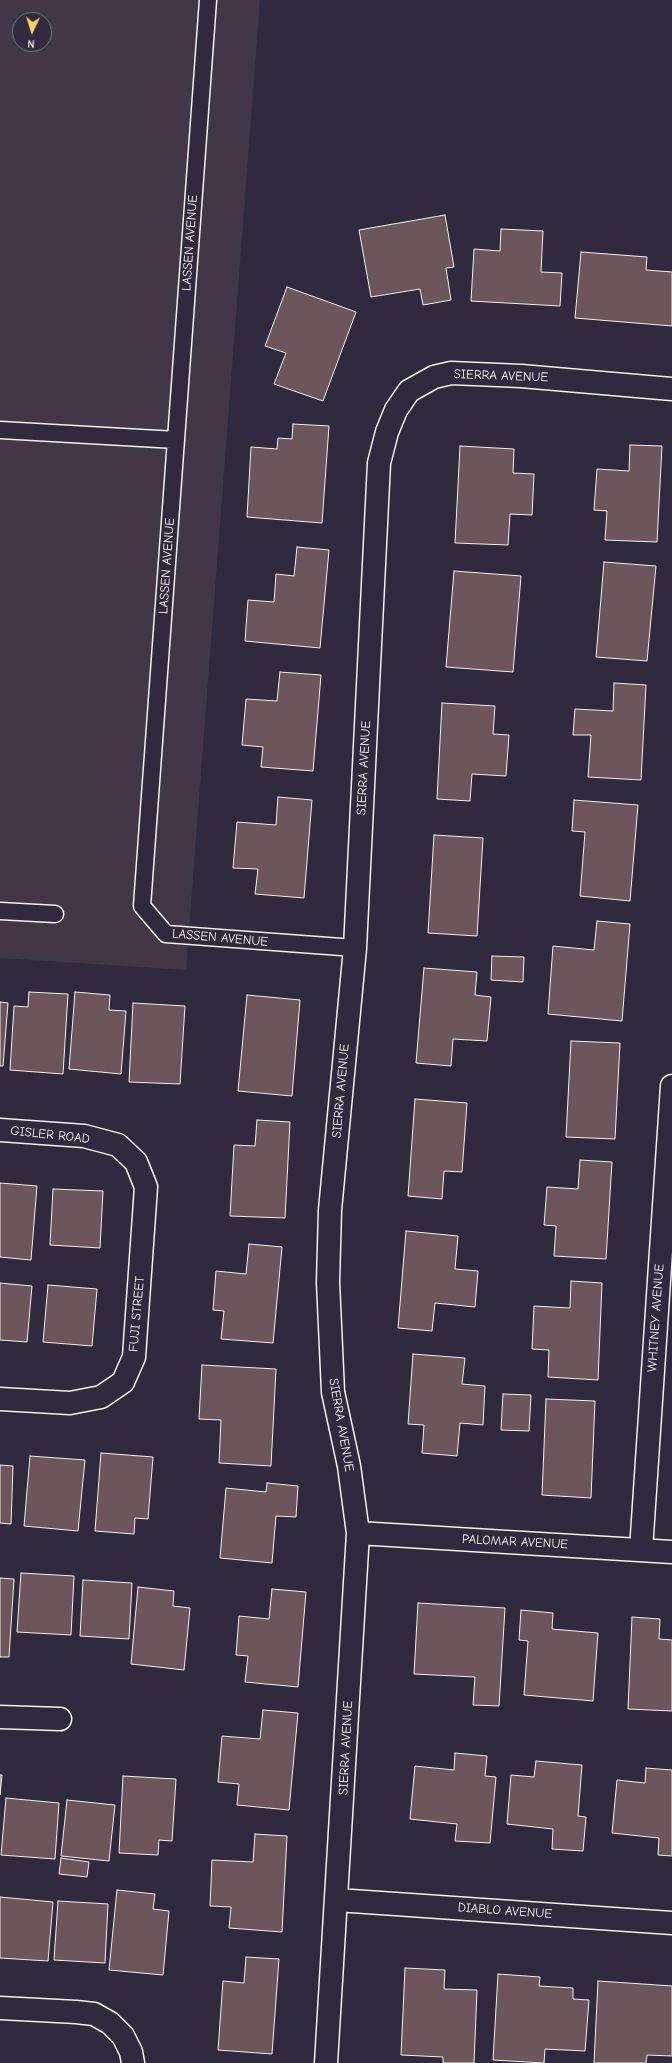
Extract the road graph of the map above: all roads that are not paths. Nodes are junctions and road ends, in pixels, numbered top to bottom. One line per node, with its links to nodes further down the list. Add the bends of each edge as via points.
1 (208, 0): 4 (lane, LASSEN AVENUE)
2 (672, 389): 7 (street, SIERRA AVENUE, via 521,376 451,373 422,382 409,392 396,410 379,463)
3 (0, 430): 4 (lane)
4 (176, 440): 7 (lane, LASSEN AVENUE, via 142,906 166,934)
5 (0, 911): 6 (lane)
6 (55, 914)
7 (355, 948): 12 (street, SIERRA AVENUE, via 330,1210 328,1282 333,1392 349,1466)
8 (672, 1086): 13 (street, WHITNEY AVENUE)
9 (0, 1130): 10 (street, GISLER ROAD, via 84,1136 118,1145 136,1162 146,1187)
10 (142, 1260): 11 (street, FUJI STREET, via 134,1357 123,1382 101,1397 70,1403)
11 (0, 1399)
12 (358, 1533): 13 (street, PALOMAR AVENUE); 17 (street, SIERRA AVENUE)
13 (641, 1550): 14 (street, PALOMAR AVENUE)
14 (672, 1552)
15 (0, 1717): 16 (street)
16 (60, 1719)
17 (337, 1900): 18 (street, DIABLO AVENUE); 21 (street, SIERRA AVENUE)
18 (672, 1923)
19 (0, 2008): 20 (street, via 94,2014 123,2036)
20 (132, 2057)
21 (326, 2063)

